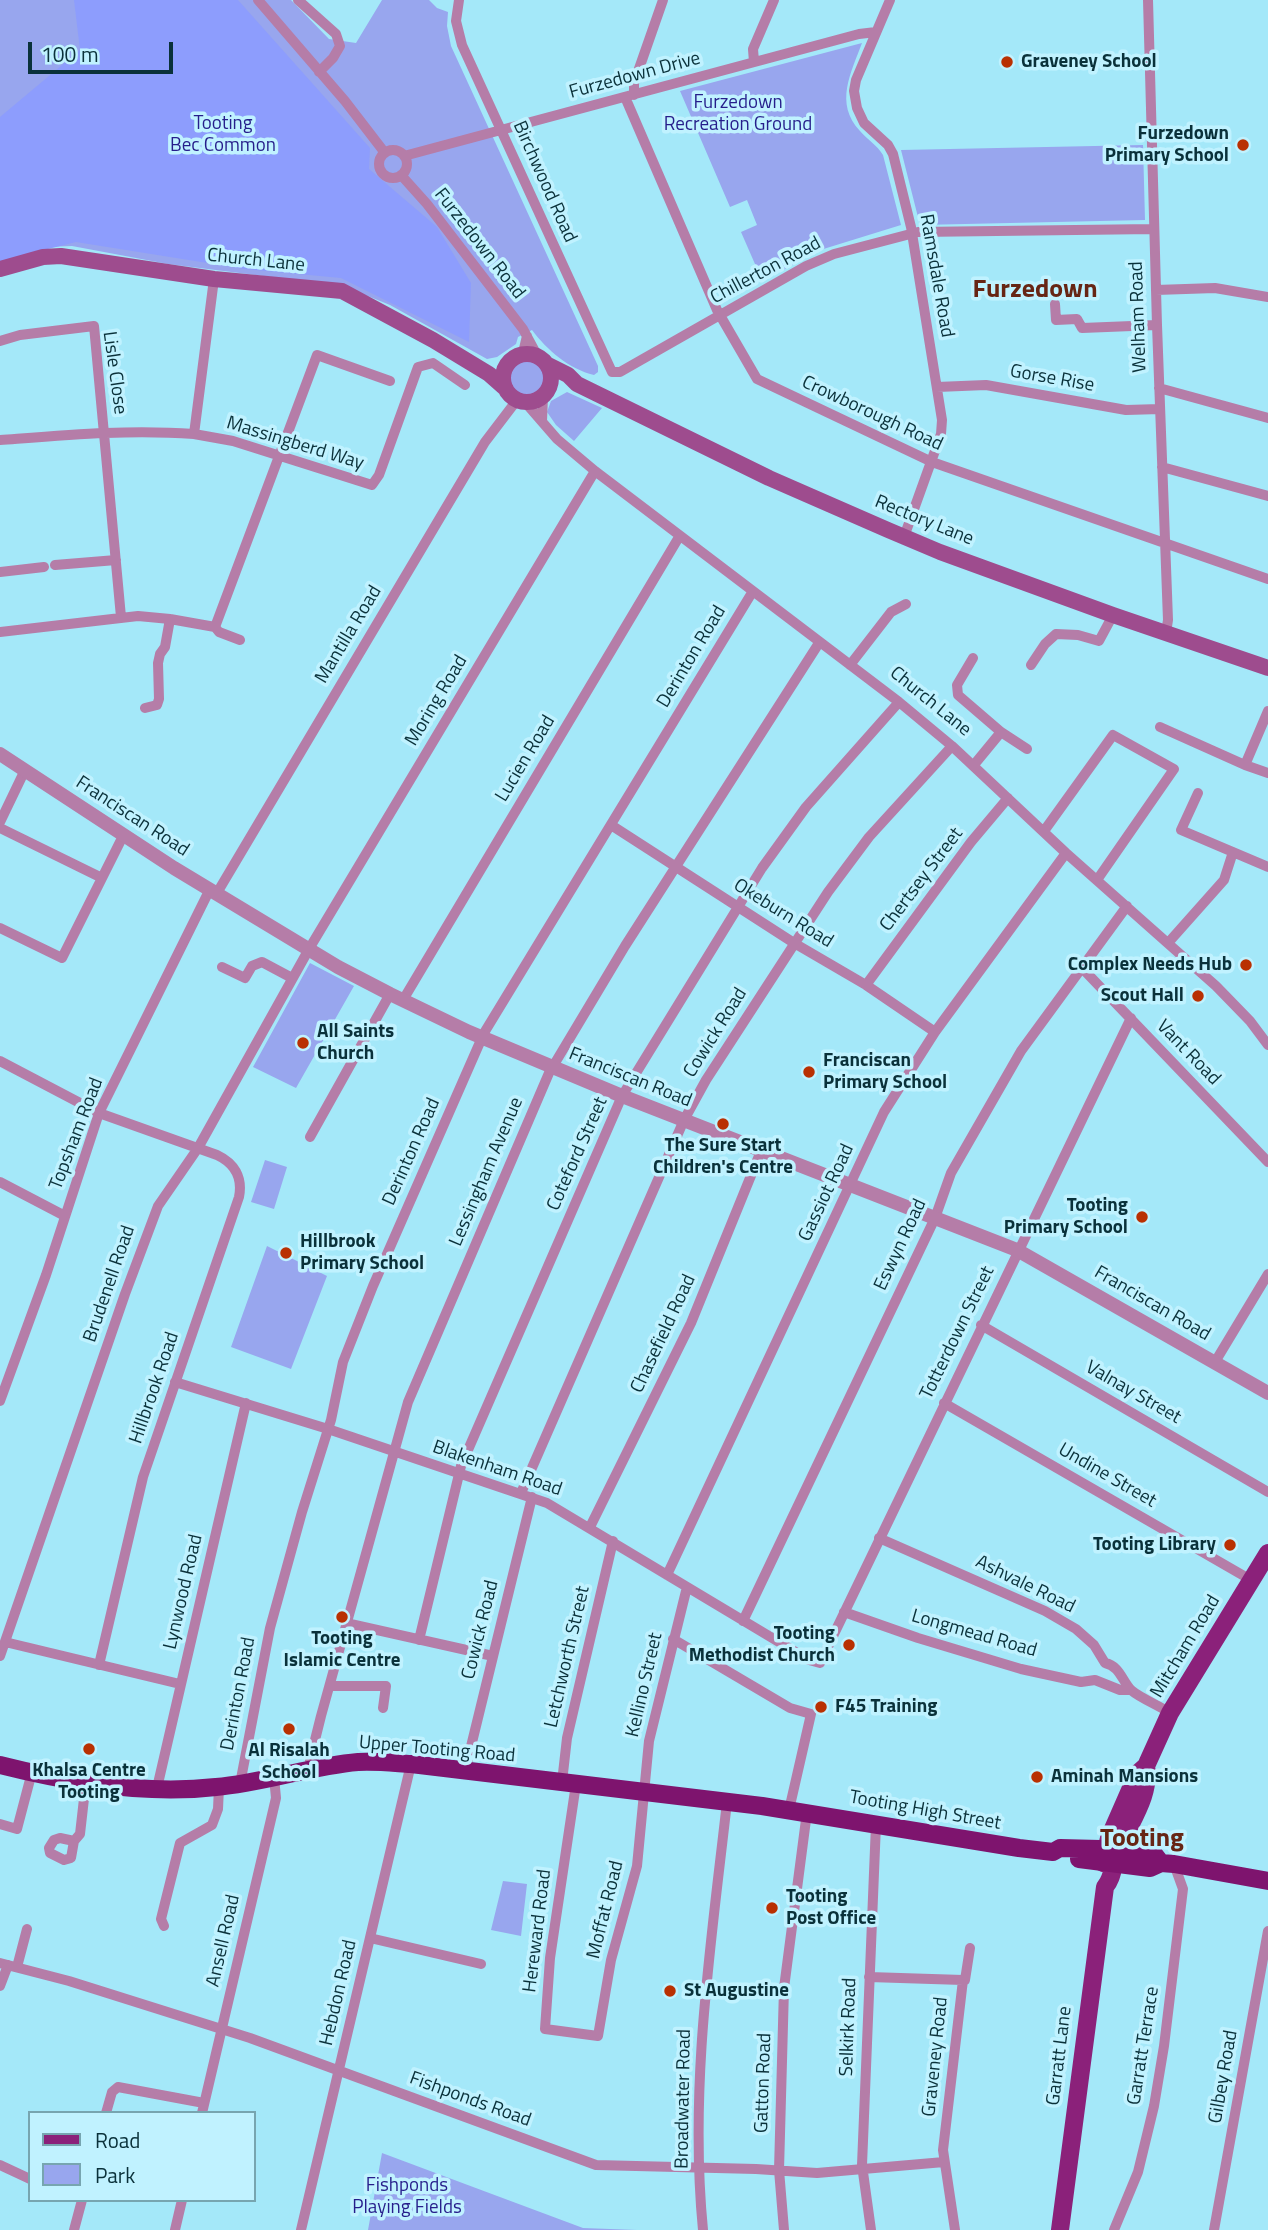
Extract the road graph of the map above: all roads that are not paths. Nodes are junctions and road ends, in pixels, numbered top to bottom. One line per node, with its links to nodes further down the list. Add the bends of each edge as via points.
1 (258, 0): 10 (street)
2 (298, 0): 10 (street, via 336,34 340,46)
3 (459, 0): 12 (street, Birchwood Road, via 459,36)
4 (663, 0): 11 (street)
5 (774, 0): 9 (street, via 753,49)
6 (890, 0): 8 (street, Ramsdale Road)
7 (1148, 0): 16 (street, Welham Road)
8 (876, 32): 9 (street, Furzedown Drive); 17 (street, Ramsdale Road, via 856,80 855,99 864,123 893,154)
9 (754, 62): 11 (street, Furzedown Drive)
10 (319, 72): 13 (street)
11 (630, 96): 12 (street, Furzedown Drive); 23 (street, Crowborough Road)
12 (501, 130): 14 (street, Furzedown Drive); 28 (street, Birchwood Road, via 609,369)
13 (385, 153): 14 (street, via 394,150); 15 (street, via 379,159 381,170 392,177)
14 (404, 156): 15 (street, via 406,168)
15 (401, 175): 26 (street, Furzedown Road, via 527,336)
16 (1154, 229): 17 (street, Chillerton Road); 20 (street, Welham Road)
17 (912, 233): 23 (street, Chillerton Road, via 834,254); 32 (street, Ramsdale Road)
18 (0, 269): 19 (main road, Church Lane, via 61,256)
19 (214, 279): 27 (main road, Church Lane, via 342,291); 40 (street)
20 (1156, 289): 21 (street, via 1215,288); 24 (street, Welham Road)
21 (1268, 297)
22 (1055, 304): 24 (street, via 1056,320 1077,319 1083,328)
23 (720, 315): 28 (street, Chillerton Road); 43 (street, Crowborough Road, via 762,382)
24 (1157, 325): 33 (street, Welham Road)
25 (0, 341): 39 (street, Lisle Close, via 93,326)
26 (536, 358): 27 (main road, via 512,358); 30 (main road, Rectory Lane); 34 (main road, via 551,379)
27 (496, 372): 35 (main road)
28 (616, 373)
29 (390, 382): 42 (street, via 317,355)
30 (577, 384): 34 (main road); 48 (main road, Rectory Lane, via 769,478)
31 (466, 385): 42 (street, Massingberd Way, via 433,363 418,366 372,485)
32 (937, 387): 36 (street, Gorse Rise, via 986,384 1126,410); 43 (street, Ramsdale Road, via 942,427)
33 (1159, 388): 36 (street, Welham Road); 37 (street)
34 (545, 392): 35 (main road, via 534,401); 38 (street)
35 (515, 397): 38 (street, Church Lane); 92 (street, Mantilla Road)
36 (1160, 409): 44 (street, Welham Road)
37 (1268, 418)
38 (542, 421): 45 (street, Church Lane)
39 (104, 432): 40 (street, Massingberd Way); 41 (street, Massingberd Way); 50 (street)
40 (194, 434): 42 (street, Massingberd Way)
41 (0, 440)
42 (281, 456): 58 (street)
43 (932, 462): 48 (street, Ramsdale Road); 49 (street, Crowborough Road)
44 (1162, 467): 46 (street); 49 (street, Welham Road)
45 (594, 471): 47 (street, Church Lane); 98 (street, Moring Road)
46 (1268, 496)
47 (680, 537): 53 (street, Church Lane); 103 (street, Lucien Road)
48 (904, 537): 55 (main road, Rectory Lane)
49 (1165, 544): 52 (street, Crowborough Road); 60 (street, Welham Road)
50 (116, 560): 51 (street); 56 (street)
51 (0, 572)
52 (1268, 579)
53 (753, 591): 62 (street, Church Lane); 82 (street, Derinton Road)
54 (906, 604): 64 (street, via 891,612)
55 (1113, 615): 60 (main road, Rectory Lane); 65 (street, via 1099,641 1056,634)
56 (121, 617): 57 (street); 59 (street)
57 (170, 619): 58 (street); 68 (street, via 158,663 159,699 157,705)
58 (215, 627): 61 (street)
59 (0, 632)
60 (1166, 633): 66 (main road, Rectory Lane)
61 (240, 640)
62 (819, 643): 64 (street, Church Lane); 88 (street, Lessingham Avenue)
63 (973, 658): 71 (street, via 956,691)
64 (850, 665): 67 (street, Church Lane)
65 (1031, 665)
66 (1268, 668)
67 (899, 702): 72 (street, Church Lane); 93 (street, Coteford Street, via 806,807)
68 (145, 708)
69 (1268, 711): 75 (street)
70 (1160, 727): 75 (street)
71 (1001, 732): 73 (street); 76 (street)
72 (952, 746): 76 (street, Church Lane); 96 (street, Cowick Road, via 869,837)
73 (1027, 749)
74 (0, 754): 77 (street, Franciscan Road)
75 (1245, 765): 78 (street)
76 (973, 766): 80 (street, Church Lane)
77 (25, 770): 81 (street); 85 (street, Franciscan Road)
78 (1268, 773)
79 (1198, 793): 86 (street, via 1181,830)
80 (1008, 798): 84 (street, Church Lane); 102 (street, Chertsey Street)
81 (0, 822)
82 (611, 825): 88 (street, Okeburn Road); 106 (street, Derinton Road)
83 (0, 828): 90 (street)
84 (1044, 831): 87 (street, Church Lane); 91 (street, via 1113,734 1174,769)
85 (124, 834): 90 (street); 92 (street, Franciscan Road)
86 (1233, 852): 89 (street); 97 (street, via 1224,880)
87 (1066, 853): 91 (street, Church Lane); 105 (street, Gassiot Road)
88 (675, 867): 93 (street, Okeburn Road); 109 (street, Lessingham Avenue)
89 (1268, 867)
90 (102, 878): 95 (street, via 62,958)
91 (1097, 880): 94 (street, Church Lane)
92 (213, 890): 98 (street, Franciscan Road); 111 (street, Topsham Road)
93 (738, 906): 96 (street, Okeburn Road); 110 (street, Coteford Street)
94 (1127, 906): 97 (street, Church Lane); 100 (street, Eswyn Road)
95 (0, 928)
96 (794, 943): 102 (street, Okeburn Road); 112 (street, Cowick Road)
97 (1168, 943): 107 (street, Church Lane, via 1241,1012)
98 (306, 955): 101 (street, Brudenell Road); 103 (street, Franciscan Road)
99 (222, 967): 101 (street, via 245,978 252,966 262,961)
100 (1082, 968): 104 (street, Vant Road); 120 (street, Eswyn Road, via 1021,1051 951,1173)
101 (292, 978): 114 (street, Brudenell Road)
102 (866, 985): 105 (street, Okeburn Road)
103 (397, 997): 106 (street, Franciscan Road); 113 (street, Lucien Road)
104 (1130, 1018): 116 (street, Vant Road); 121 (street, Totterdown Street)
105 (936, 1032): 118 (street, Gassiot Road, via 884,1112)
106 (481, 1038): 109 (street, Franciscan Road); 130 (street, Derinton Road, via 349,1344)
107 (1268, 1045)
108 (0, 1061): 111 (street, Hillbrook Road)
109 (552, 1067): 110 (street, Franciscan Road); 131 (street, Lessingham Avenue, via 413,1388)
110 (622, 1096): 112 (street, Franciscan Road); 132 (street, Coteford Street)
111 (99, 1113): 114 (street, Hillbrook Road); 119 (street, Topsham Road)
112 (684, 1121): 115 (street, Franciscan Road); 134 (street, Cowick Road)
113 (310, 1137)
114 (198, 1148): 125 (street, Hillbrook Road, via 230,1162 241,1189); 147 (street, Brudenell Road, via 150,1224)
115 (761, 1151): 118 (street, Franciscan Road); 135 (street, Chasefield Road, via 691,1323)
116 (1268, 1162)
117 (0, 1182): 119 (street)
118 (851, 1186): 120 (street, Franciscan Road); 139 (street, Gassiot Road)
119 (65, 1216): 127 (street, Topsham Road)
120 (934, 1218): 121 (street, Franciscan Road); 143 (street, Eswyn Road)
121 (1017, 1250): 123 (street, Totterdown Street); 124 (street, Franciscan Road)
122 (1268, 1274): 124 (street)
123 (981, 1325): 129 (street, Totterdown Street); 133 (street, Valnay Street)
124 (1215, 1362): 126 (street, Franciscan Road)
125 (175, 1382): 128 (street, Blakenham Road); 152 (street, Hillbrook Road, via 143,1477)
126 (1268, 1393)
127 (0, 1401)
128 (246, 1403): 130 (street, Blakenham Road); 154 (street, Lynwood Road)
129 (944, 1403): 136 (street, Totterdown Street); 140 (street, Undine Street)
130 (328, 1429): 131 (street, Blakenham Road); 167 (street, Derinton Road, via 270,1628)
131 (393, 1452): 132 (street, Blakenham Road); 144 (street, Lessingham Avenue)
132 (459, 1473): 134 (street, Blakenham Road); 146 (street, Coteford Street)
133 (1268, 1492)
134 (527, 1495): 135 (street, Blakenham Road); 149 (street, Cowick Road)
135 (590, 1527): 137 (street, Blakenham Road)
136 (879, 1538): 142 (street, Totterdown Street); 150 (street, Ashvale Road, via 1045,1611 1076,1629)
137 (613, 1541): 139 (street, Blakenham Road); 166 (street, Letchworth Street, via 567,1738)
138 (1268, 1553): 140 (main road, Mitcham Road)
139 (667, 1575): 141 (street, Blakenham Road)
140 (1251, 1580): 158 (main road, Mitcham Road)
141 (687, 1587): 143 (street, Blakenham Road); 145 (street, Kellino Street)
142 (844, 1612): 151 (street, Totterdown Street); 153 (street, Longmead Road, via 1021,1668 1081,1682)
143 (743, 1621): 151 (street, Blakenham Road)
144 (346, 1623): 146 (street); 155 (street, Lessingham Avenue)
145 (673, 1639): 170 (street, Kellino Street, via 649,1741); 172 (street, via 790,1708 811,1714)
146 (419, 1640): 149 (street)
147 (5, 1642): 148 (street, Brudenell Road); 152 (street)
148 (0, 1656)
149 (493, 1656): 162 (street, Cowick Road)
150 (1105, 1663): 153 (street, via 1097,1668); 156 (street, Ashvale Road, via 1122,1675)
151 (818, 1664)
152 (99, 1665): 154 (street)
153 (1095, 1680): 156 (street, Longmead Road)
154 (180, 1684): 169 (street, Lynwood Road)
155 (330, 1686): 157 (street, via 386,1686); 161 (street, Lessingham Avenue, via 310,1760)
156 (1131, 1690): 158 (street, Ashvale Road)
157 (383, 1708)
158 (1170, 1713): 176 (main road, Mitcham Road, via 1146,1766 1137,1774)
159 (411, 1764): 161 (highway, Upper Tooting Road, via 362,1762); 162 (highway, Upper Tooting Road); 182 (street, Hebdon Road)
160 (0, 1765): 163 (highway, Upper Tooting Road)
161 (312, 1769): 164 (highway, Upper Tooting Road)
162 (465, 1771): 166 (highway, Upper Tooting Road)
163 (32, 1772): 165 (highway, Upper Tooting Road); 173 (street, via 17,1829)
164 (274, 1777): 167 (highway, Upper Tooting Road); 189 (street, Ansell Road, via 276,1798)
165 (86, 1781): 169 (highway, Upper Tooting Road); 175 (street, via 80,1835)
166 (569, 1783): 170 (highway, Upper Tooting Road); 190 (street, Hereward Road, via 545,2029)
167 (240, 1784): 168 (highway, Upper Tooting Road)
168 (219, 1787): 169 (highway, Upper Tooting Road); 179 (street, via 212,1825 180,1843 161,1919)
169 (157, 1788)
170 (643, 1792): 171 (highway, Upper Tooting Road); 190 (street, Moffat Road, via 637,1866 611,1960)
171 (727, 1802): 172 (highway, Upper Tooting Road); 196 (street, Broadwater Road, via 703,2020)
172 (798, 1811): 174 (highway, Tooting High Street); 197 (street, Gatton Road, via 784,1988)
173 (0, 1824)
174 (876, 1824): 176 (highway, Tooting High Street, via 976,1842); 186 (street, Selkirk Road)
175 (74, 1841)
176 (1110, 1857): 177 (highway, Tooting High Street, via 1150,1868); 209 (main road, Garratt Lane)
177 (1168, 1864): 178 (highway, Tooting High Street); 210 (street, Garratt Terrace, via 1182,1880 1183,1889 1164,2046 1138,2172)
178 (1268, 1881)
179 (164, 1926)
180 (27, 1930): 185 (street)
181 (1268, 1931): 211 (street, Gilbey Road)
182 (370, 1938): 184 (street); 191 (street, Hebdon Road)
183 (970, 1948): 187 (street)
184 (481, 1964)
185 (8, 1965): 188 (street); 189 (street, Fishponds Road)
186 (869, 1977): 187 (street, Graveney Road); 198 (street, Selkirk Road)
187 (963, 1980): 194 (street, Graveney Road)
188 (0, 1986)
189 (221, 2029): 191 (street, Fishponds Road); 192 (street, Ansell Road)
190 (598, 2036)
191 (339, 2070): 196 (street, Fishponds Road, via 596,2165); 204 (street, Hebdon Road)
192 (203, 2108): 193 (street, via 118,2087)
193 (107, 2111)
194 (944, 2162): 198 (street, Fishponds Road); 208 (street, Graveney Road)
195 (0, 2165): 199 (street)
196 (699, 2167): 197 (street, Fishponds Road); 205 (street, Broadwater Road)
197 (779, 2170): 198 (street, Fishponds Road); 206 (street, Gatton Road)
198 (862, 2171): 207 (street, Selkirk Road)
199 (28, 2178)
200 (81, 2202): 202 (street)
201 (182, 2202): 203 (street)
202 (74, 2230)
203 (175, 2230)
204 (301, 2230)
205 (704, 2230)
206 (784, 2230)
207 (871, 2230)
208 (955, 2230)
209 (1060, 2230)
210 (1114, 2230)
211 (1214, 2230)

